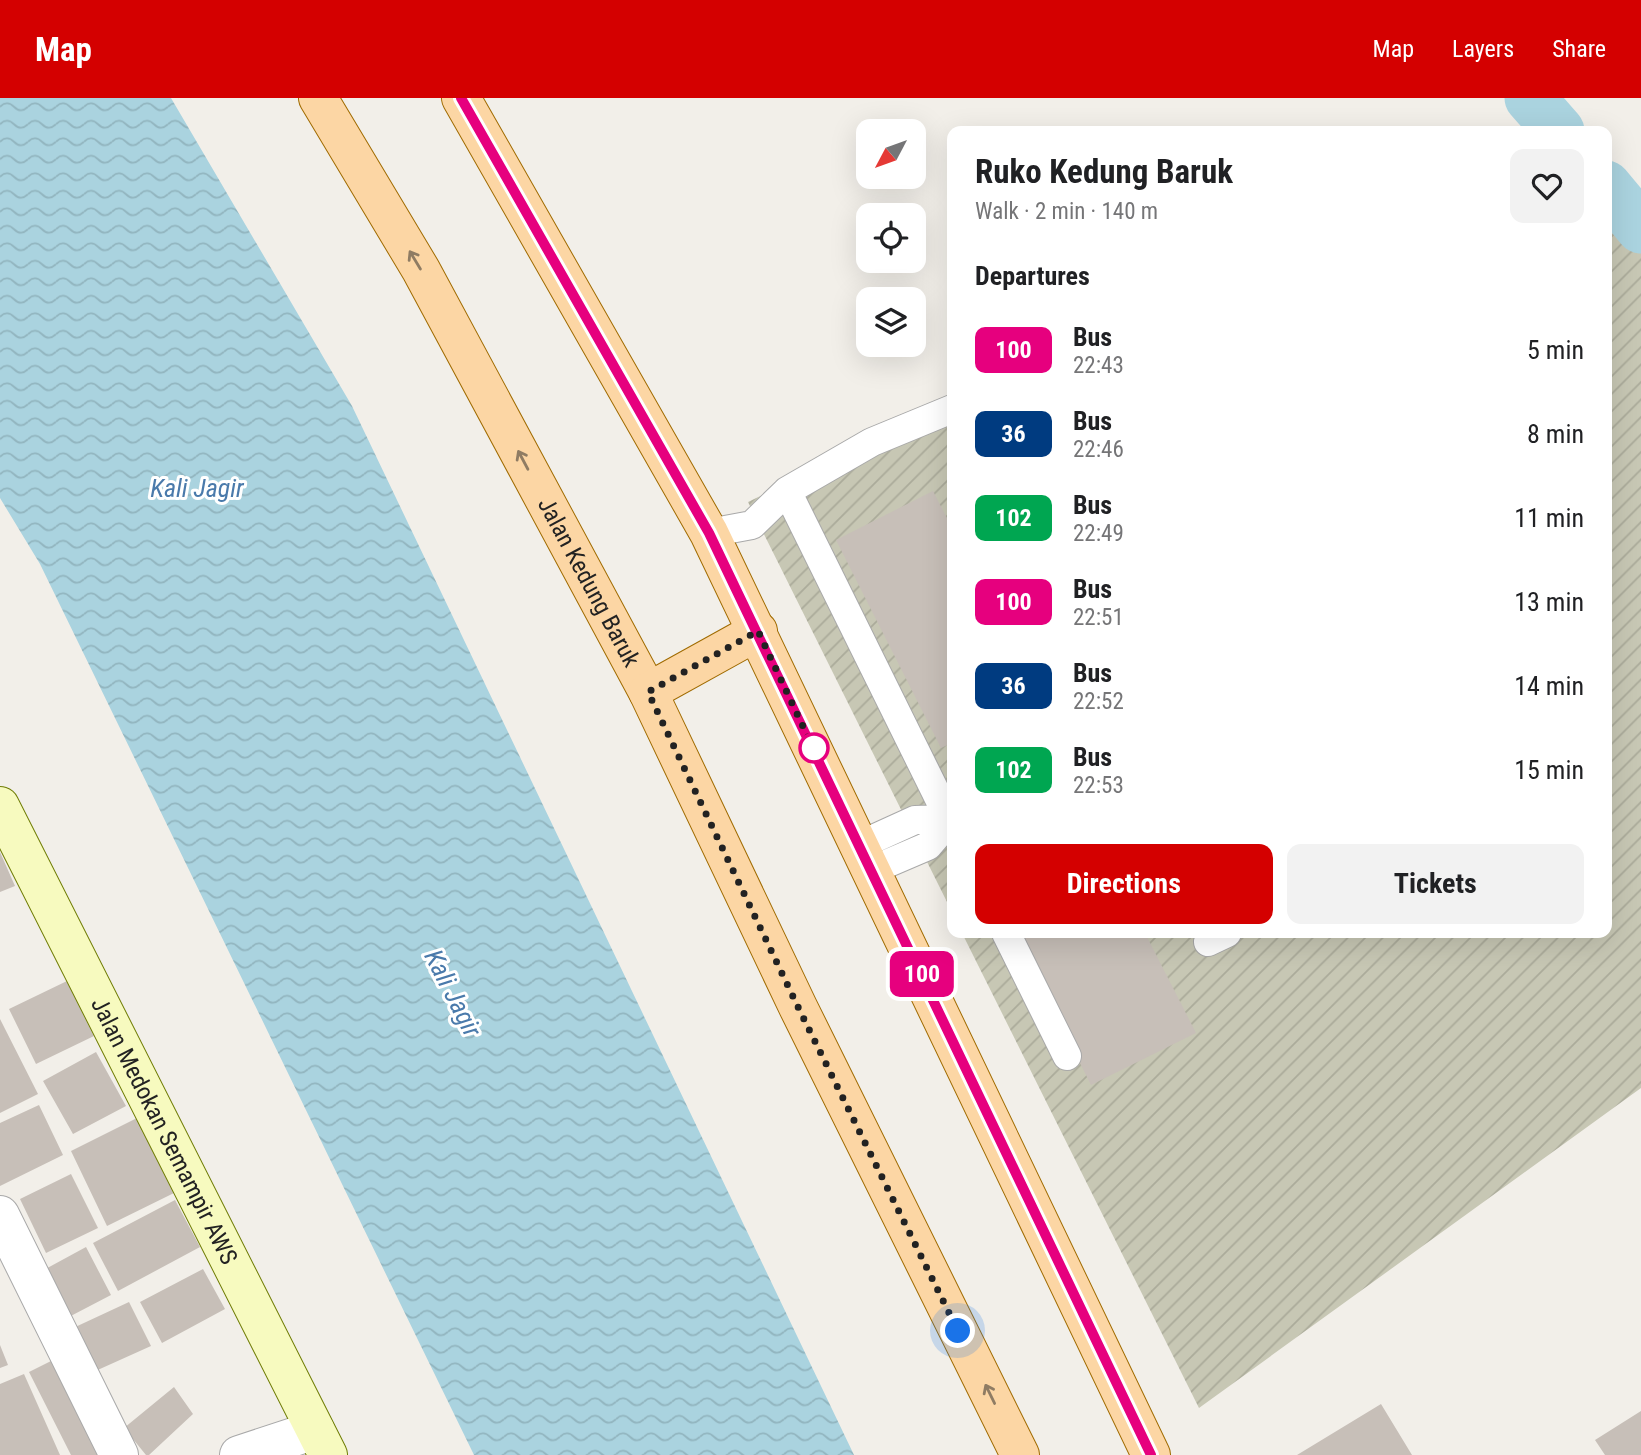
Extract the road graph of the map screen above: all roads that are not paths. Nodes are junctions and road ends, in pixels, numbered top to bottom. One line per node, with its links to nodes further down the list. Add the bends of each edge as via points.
1 (318, 98): 7 (main road, Jalan Kedung Baruk, one-way to 1, via 421,270)
2 (461, 98): 5 (main road)
3 (947, 411): 4 (lane, via 872,442)
4 (787, 491): 5 (lane, via 752,525); 9 (lane)
5 (709, 533): 6 (main road)
6 (758, 631): 7 (main road); 11 (main road)
7 (648, 692): 18 (main road, Jalan Kedung Baruk, one-way to 7)
8 (0, 806): 15 (street, Jalan Medokan Semampir AWS)
9 (947, 813)
10 (947, 821): 11 (lane, via 915,820)
11 (866, 857): 19 (main road)
12 (1008, 938): 13 (lane)
13 (1067, 1056)
14 (0, 1215): 16 (street)
15 (321, 1442): 17 (street)
16 (119, 1455)
17 (239, 1455)
18 (1020, 1455)
19 (1151, 1455)

